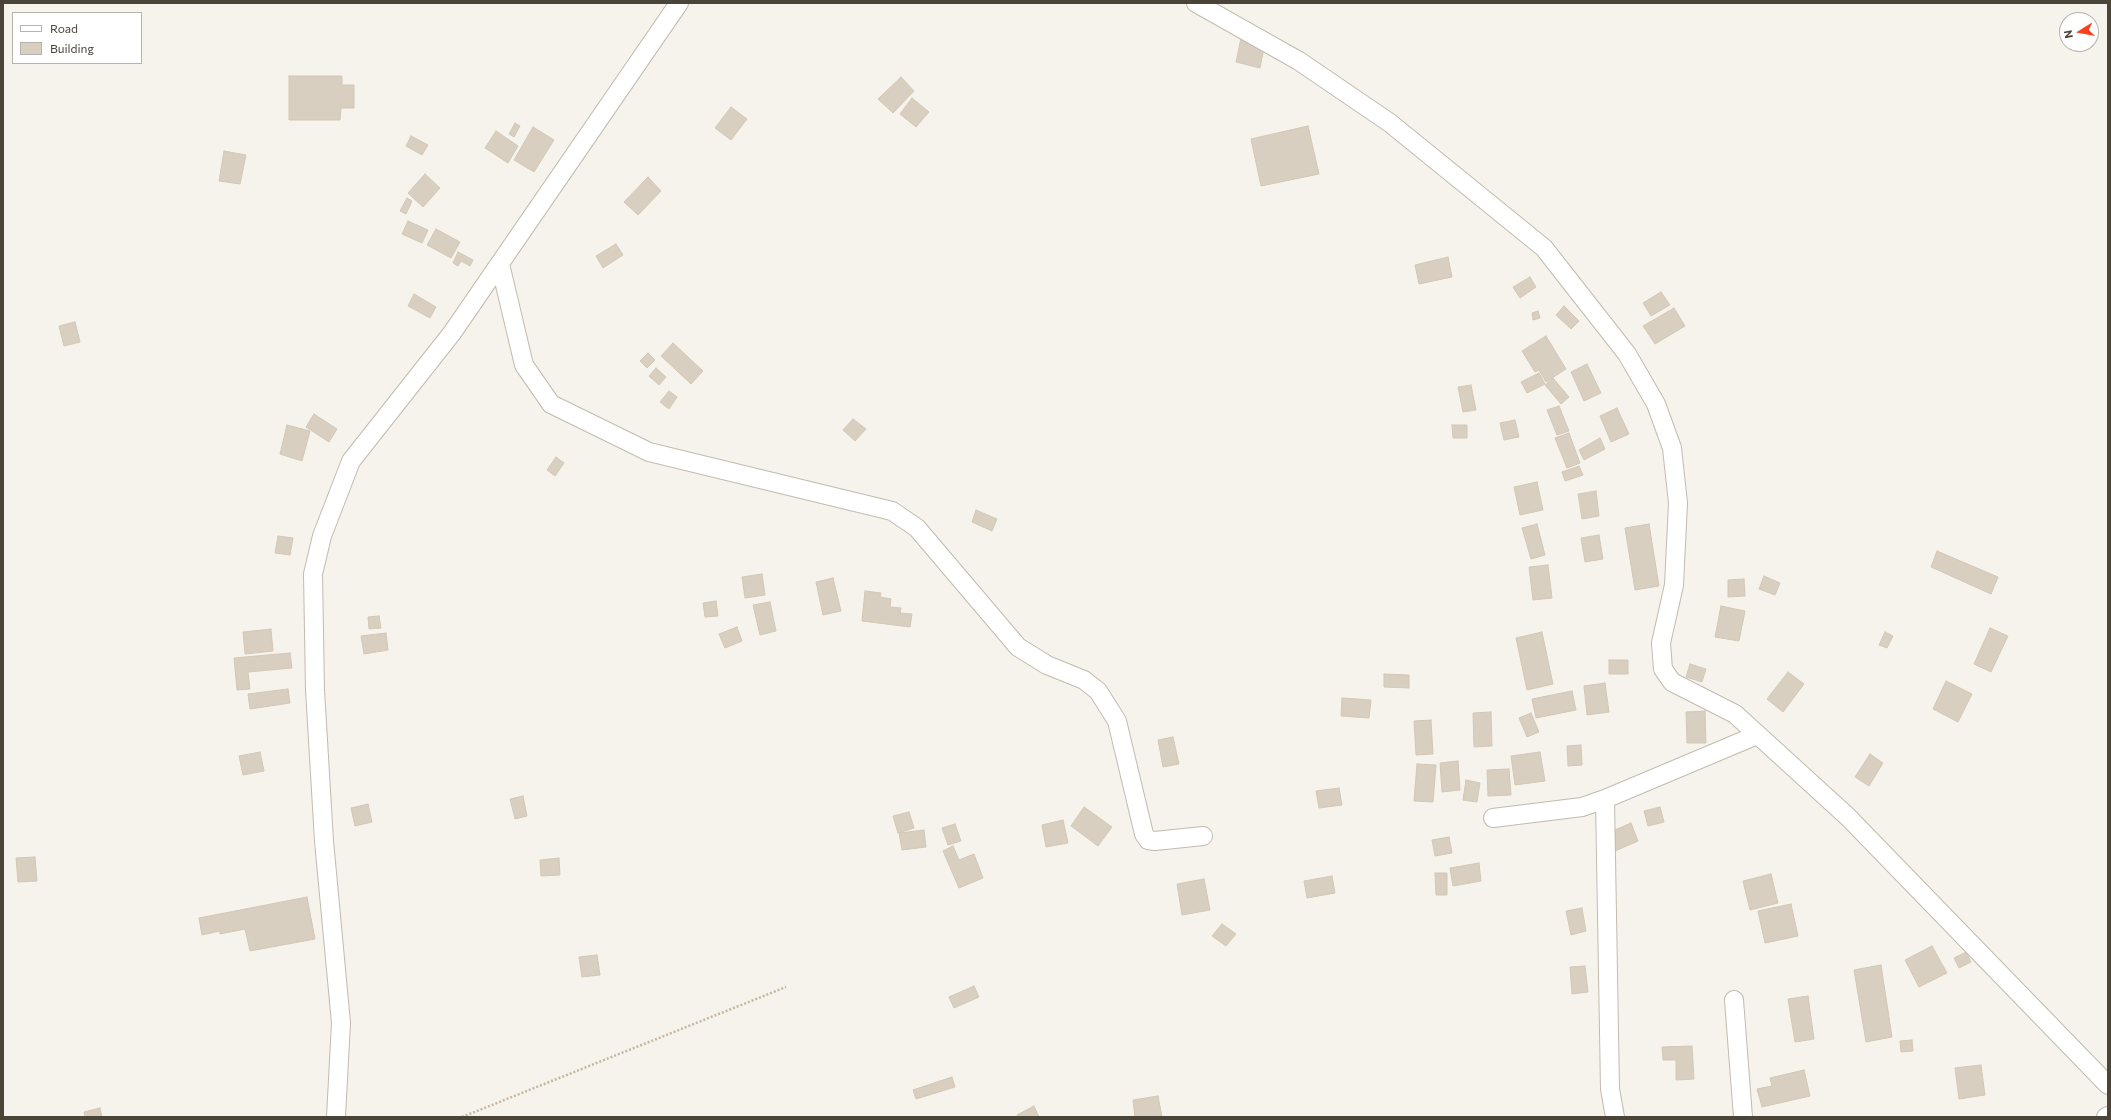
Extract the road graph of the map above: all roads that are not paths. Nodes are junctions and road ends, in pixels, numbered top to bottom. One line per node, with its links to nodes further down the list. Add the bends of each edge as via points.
1 (679, 3): 3 (street)
2 (1196, 3): 4 (street, via 1299,61 1390,123 1544,248 1627,354 1656,404 1672,448 1678,503 1674,585 1661,643 1664,669 1672,682 1735,714)
3 (500, 264): 7 (street, via 524,365 551,404 649,452 892,511 917,528 1018,647 1047,665 1084,680 1098,691 1117,721 1144,834 1148,840); 10 (street, via 452,333 351,461 322,536 313,574 315,690 322,810 341,1023)
4 (1758, 735): 5 (street); 9 (street, via 1848,817)
5 (1605, 799): 6 (street, via 1582,807); 11 (street, via 1610,1089)
6 (1493, 818)
7 (1203, 836)
8 (1734, 1000): 12 (street)
9 (2108, 1086)
10 (336, 1117)
11 (1615, 1117)
12 (1743, 1117)

